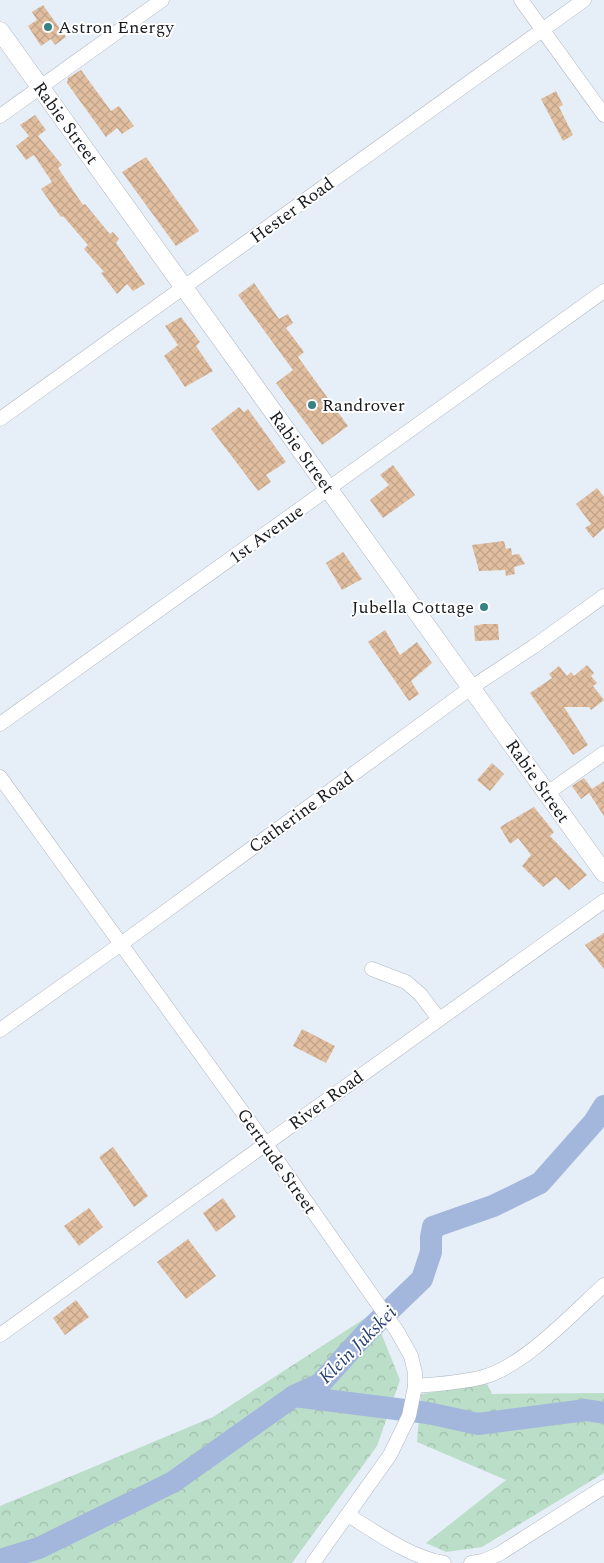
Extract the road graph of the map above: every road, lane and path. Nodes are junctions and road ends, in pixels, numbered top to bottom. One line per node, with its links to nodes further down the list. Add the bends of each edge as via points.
1 (162, 0): 6 (street)
2 (521, 0): 4 (street)
3 (584, 0): 4 (street, Hester Road)
4 (542, 30): 7 (street); 9 (street, Hester Road)
5 (0, 31): 6 (street, Rabie Street)
6 (40, 87): 8 (street); 9 (street, Rabie Street)
7 (604, 115)
8 (0, 116)
9 (184, 288): 11 (street, Hester Road); 12 (street, Rabie Street)
10 (604, 291): 12 (street, 1st Avenue)
11 (0, 419)
12 (328, 489): 14 (street, Rabie Street); 15 (street, 1st Avenue)
13 (604, 596): 14 (street, Catherine Road)
14 (472, 687): 18 (street, Rabie Street); 21 (street, Catherine Road)
15 (0, 724)
16 (604, 752): 18 (street)
17 (0, 776): 21 (street, Gertrude Street)
18 (546, 794): 19 (street, Rabie Street)
19 (604, 873)
20 (604, 901): 23 (street, River Road)
21 (120, 944): 24 (street, Catherine Road); 25 (street, Gertrude Street)
22 (372, 969): 23 (street, via 406,982)
23 (439, 1019): 25 (street, River Road)
24 (0, 1030)
25 (265, 1143): 27 (street, River Road); 28 (street, Gertrude Street, via 397,1331 411,1356 415,1374)
26 (604, 1285): 28 (street, via 506,1368 483,1377)
27 (0, 1335)
28 (413, 1392): 30 (street, Gertrude Street, via 409,1416 390,1455)
29 (604, 1487): 33 (street, via 499,1554)
30 (348, 1515): 31 (street, Gertrude Street); 32 (street, via 420,1556)
31 (313, 1563)
32 (444, 1563)
33 (471, 1563)

